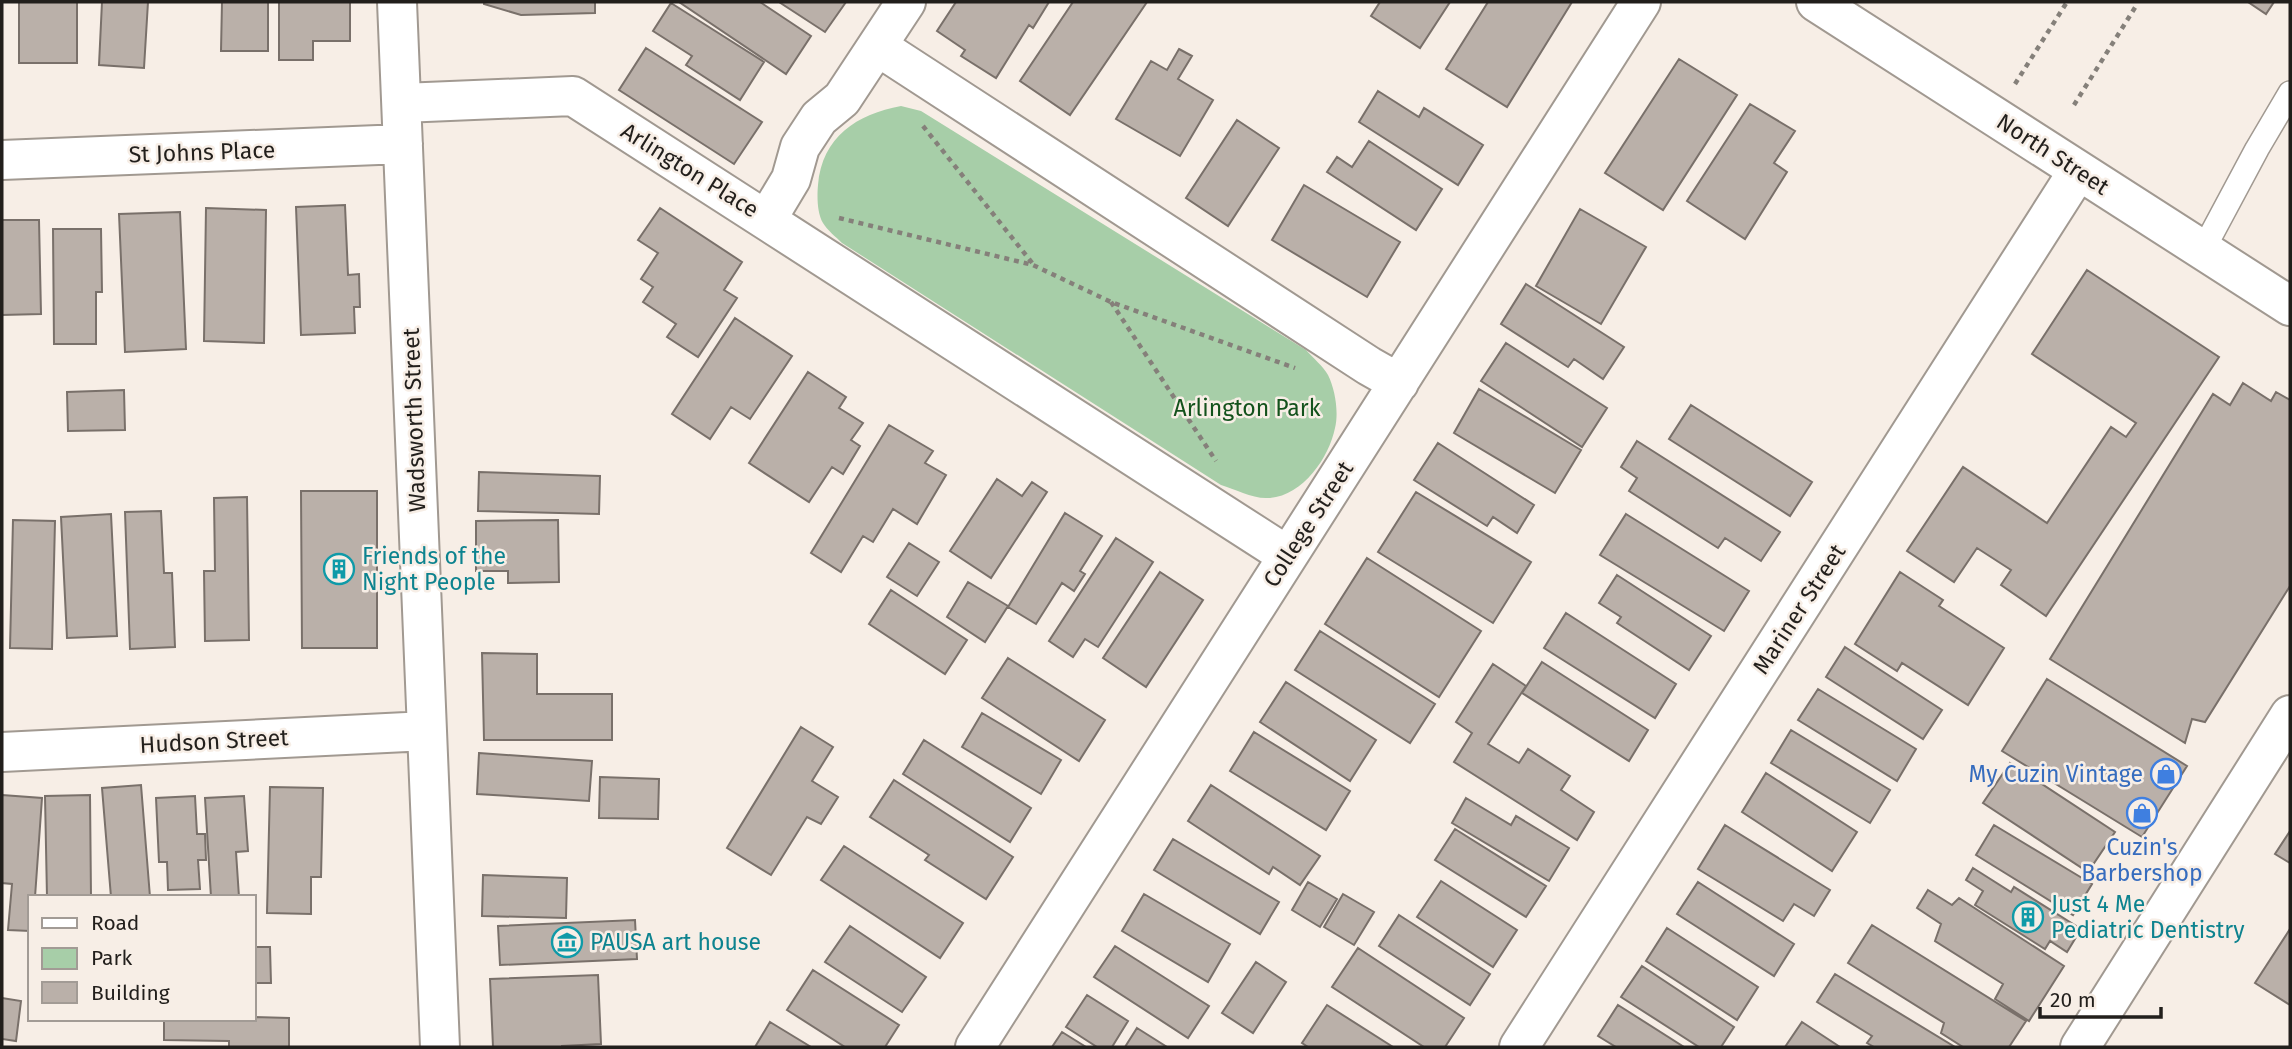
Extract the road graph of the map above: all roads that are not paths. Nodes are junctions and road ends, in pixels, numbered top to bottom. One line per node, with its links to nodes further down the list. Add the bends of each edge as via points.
1 (397, 2): 7 (street, Wadsworth Street)
2 (906, 2): 5 (street, Arlington Place)
3 (1641, 2): 14 (street, College Street)
4 (1816, 2): 10 (street, North Street)
5 (877, 46): 11 (street, Arlington Place, via 842,99 819,118 800,147 791,179); 14 (street)
6 (2290, 93): 12 (lane)
7 (402, 103): 8 (street, Wadsworth Street); 11 (street, Arlington Place, via 573,96)
8 (403, 144): 9 (street, St Johns Place); 17 (street, Wadsworth Street)
9 (2, 160)
10 (2078, 170): 12 (street, North Street); 21 (street, Mariner Street)
11 (766, 219): 15 (street)
12 (2203, 250): 13 (street, North Street)
13 (2290, 306)
14 (1398, 383): 15 (street, College Street)
15 (1288, 556): 20 (street, College Street)
16 (2290, 715): 22 (street)
17 (427, 731): 18 (street, Hudson Street); 19 (street, Wadsworth Street)
18 (2, 752)
19 (440, 1047)
20 (975, 1047)
21 (1520, 1047)
22 (2081, 1047)

